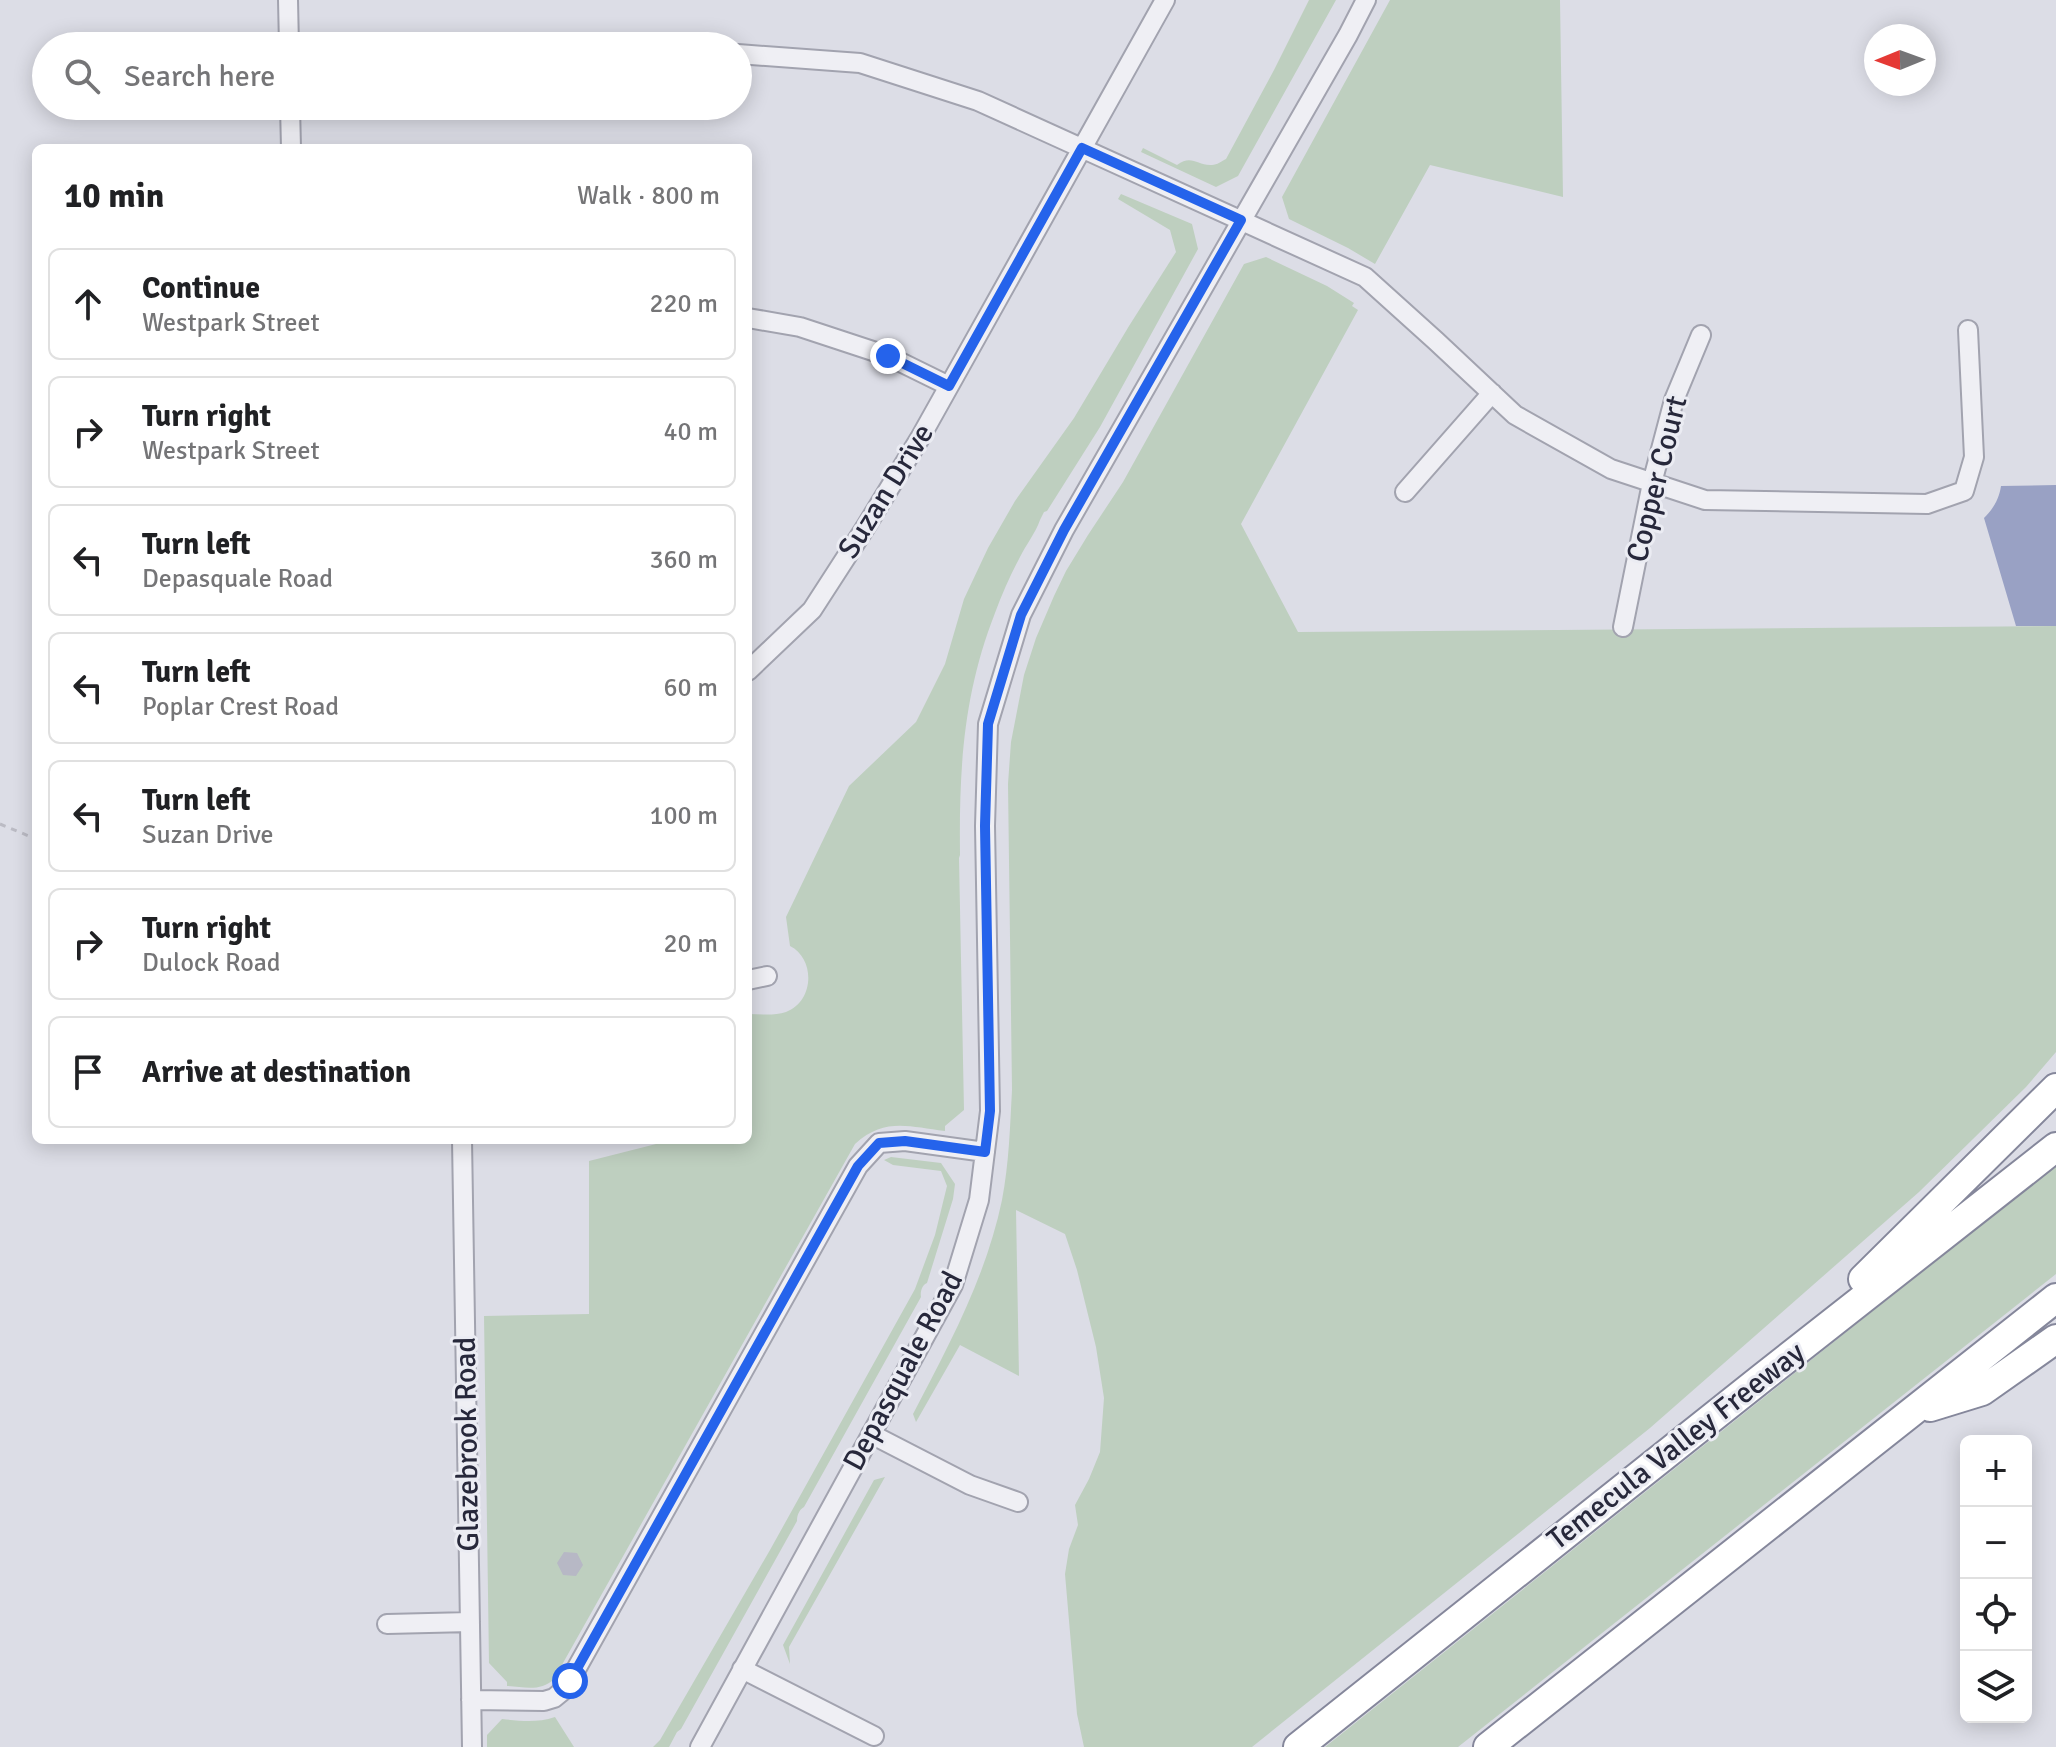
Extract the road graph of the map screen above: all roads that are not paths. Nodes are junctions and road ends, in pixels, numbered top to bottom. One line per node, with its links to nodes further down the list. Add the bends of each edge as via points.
1 (288, 0): 4 (street)
2 (1165, 0): 8 (street, Suzan Drive)
3 (1366, 0): 9 (street, Depasquale Road)
4 (289, 32)
5 (752, 55): 8 (street, via 860,63 978,101)
6 (290, 120): 7 (street)
7 (291, 144)
8 (1082, 148): 9 (street); 13 (street, Suzan Drive)
9 (1241, 220): 14 (street, via 1365,277); 22 (street, Depasquale Road, via 1021,615 988,724 990,1111)
10 (752, 319): 13 (street, via 800,327 888,356)
11 (1968, 330): 15 (street, via 1974,457 1964,491 1927,504 1705,500)
12 (1701, 335): 15 (street, Copper Court, via 1674,400)
13 (949, 386): 18 (street, Suzan Drive, via 812,610)
14 (1492, 393): 15 (street, via 1529,423 1611,469); 16 (street)
15 (1652, 483): 17 (street, Copper Court)
16 (1405, 492)
17 (1623, 627)
18 (752, 668)
19 (2056, 1088): 25 (highway)
20 (462, 1144): 29 (street, Glazebrook Road)
21 (2056, 1147): 25 (highway, Temecula Valley Freeway)
22 (985, 1152): 27 (street, Depasquale Road, via 979,1200 953,1285); 32 (street, via 905,1141 879,1143 858,1166 565,1689 544,1701)
23 (2056, 1298): 26 (highway)
24 (2056, 1339): 26 (highway, via 1982,1391)
25 (1762, 1378): 36 (highway, Temecula Valley Freeway)
26 (1913, 1412): 37 (highway)
27 (871, 1434): 28 (street, via 970,1485); 31 (street, Depasquale Road)
28 (1018, 1502)
29 (470, 1622): 30 (street); 32 (street, Glazebrook Road)
30 (387, 1624)
31 (742, 1669): 33 (street); 35 (street, Depasquale Road)
32 (471, 1700): 34 (street, Glazebrook Road)
33 (874, 1736)
34 (472, 1747)
35 (700, 1747)
36 (1298, 1747)
37 (1488, 1747)

